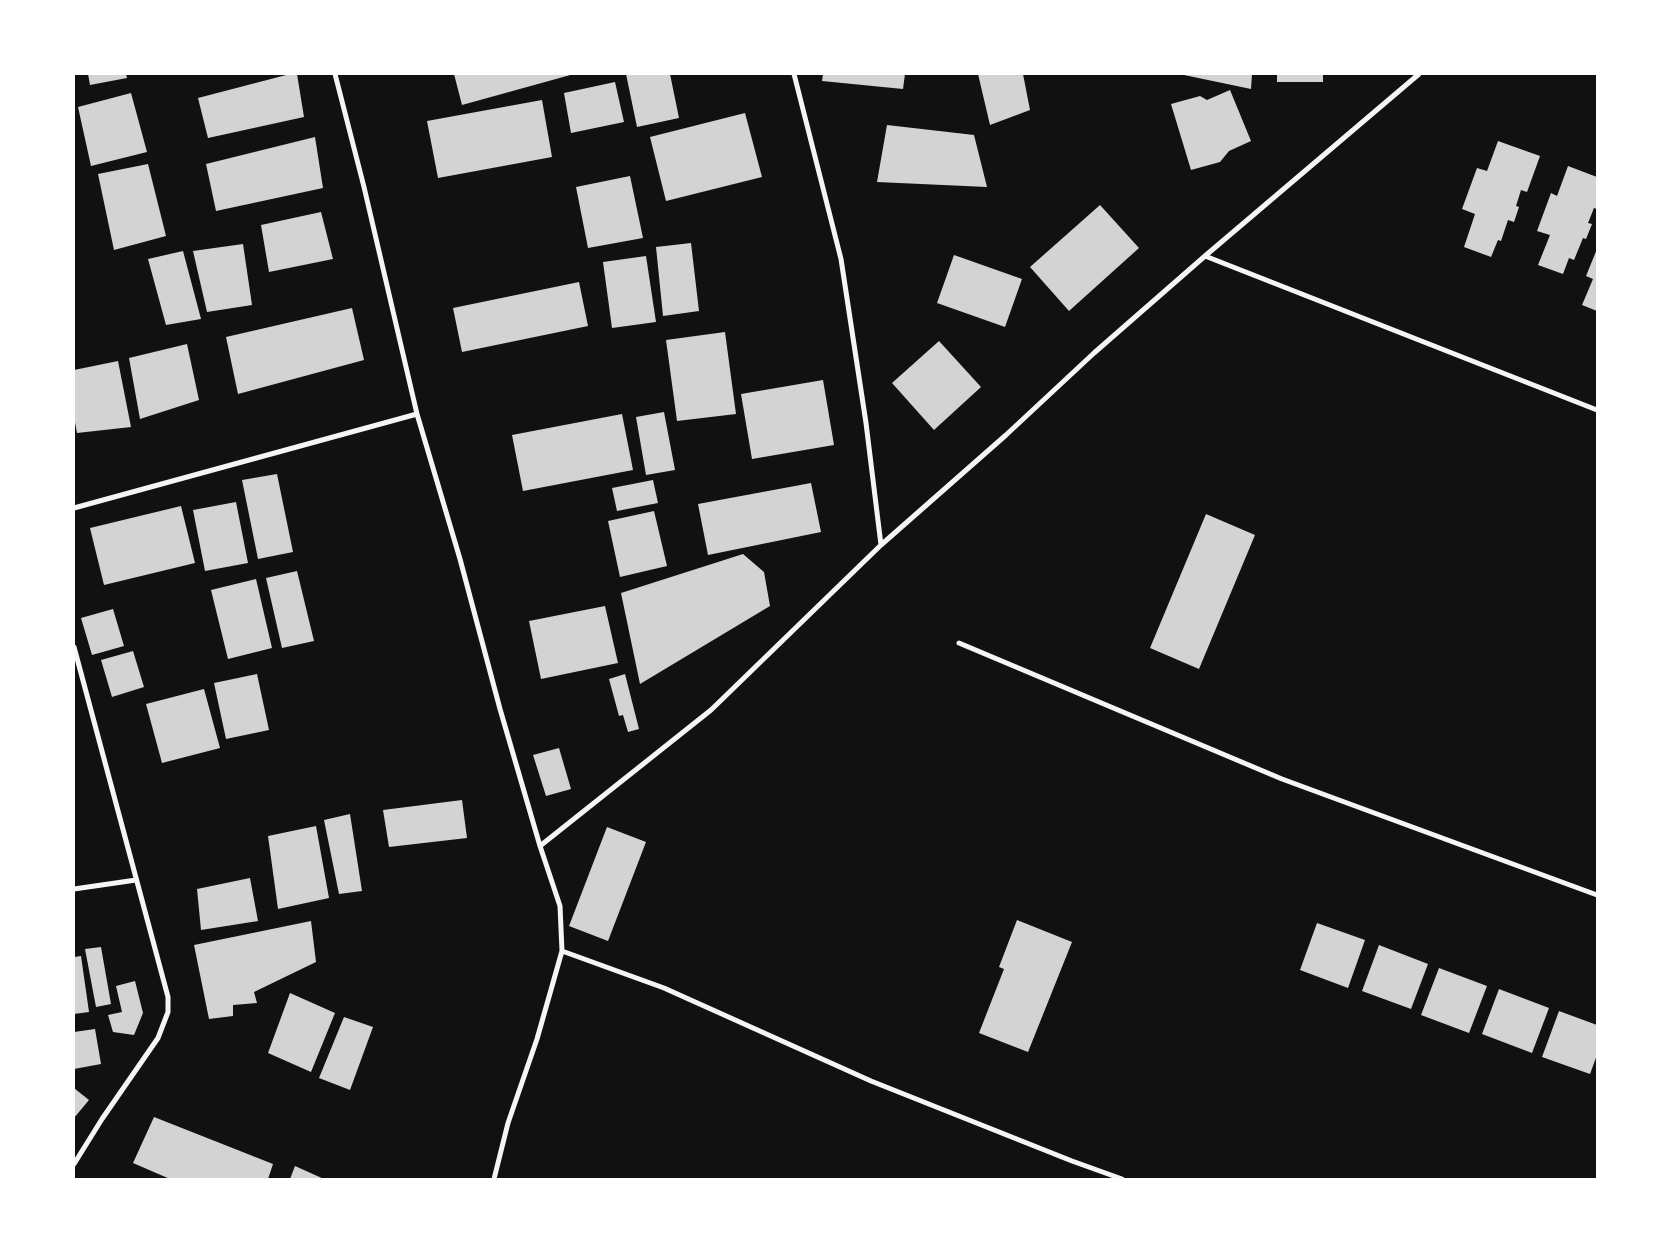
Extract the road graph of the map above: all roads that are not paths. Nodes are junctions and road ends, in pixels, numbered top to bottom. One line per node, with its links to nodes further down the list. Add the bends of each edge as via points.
1 (335, 74): 6 (street)
2 (794, 74): 8 (street, via 841,259)
3 (1419, 74): 4 (street)
4 (1204, 256): 5 (street); 8 (street)
5 (1597, 410)
6 (417, 414): 7 (street); 11 (street)
7 (74, 508)
8 (881, 545): 11 (street, via 711,710)
9 (959, 642): 14 (street, via 1282,778)
10 (74, 647): 12 (street)
11 (540, 846): 15 (street, via 560,906)
12 (136, 880): 13 (street); 16 (street, via 168,997 168,1012 158,1038)
13 (74, 889)
14 (1597, 896)
15 (562, 952): 17 (street, via 508,1123); 18 (street, via 664,988 871,1081)
16 (74, 1164)
17 (494, 1179)
18 (1122, 1179)

